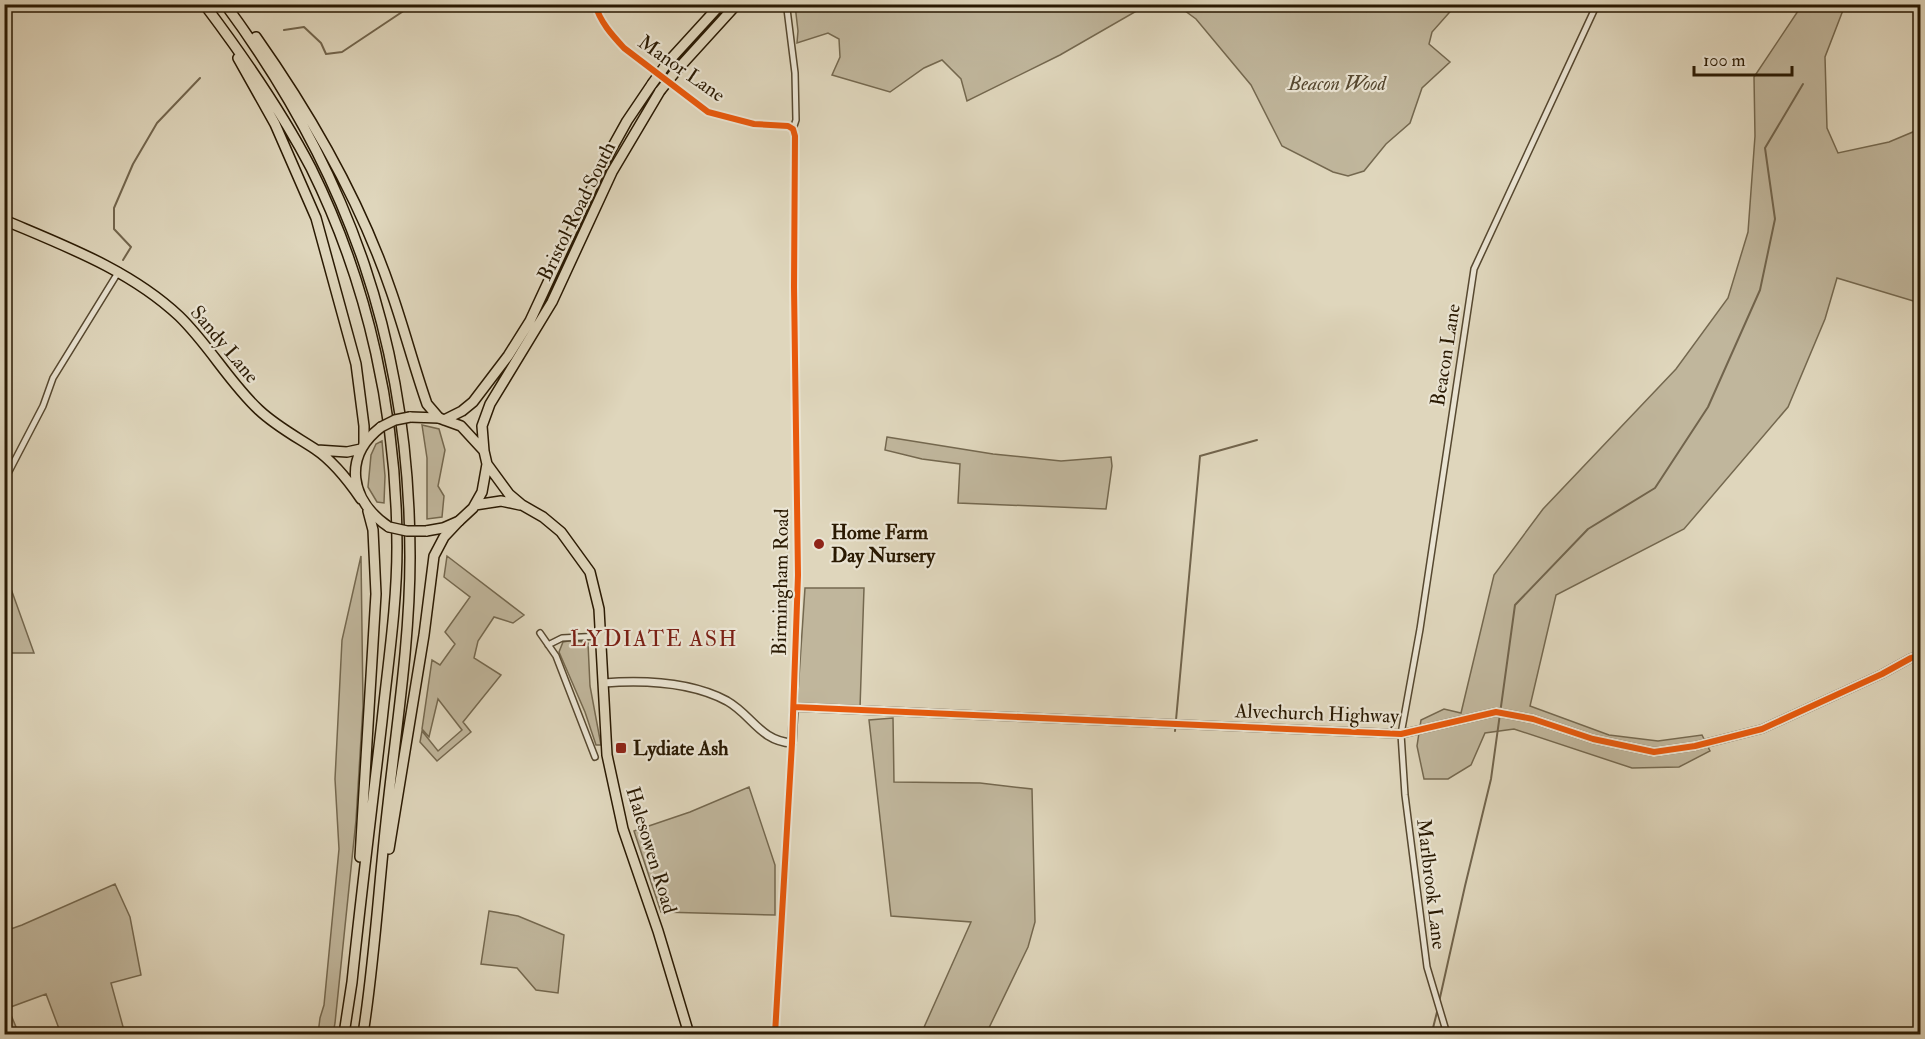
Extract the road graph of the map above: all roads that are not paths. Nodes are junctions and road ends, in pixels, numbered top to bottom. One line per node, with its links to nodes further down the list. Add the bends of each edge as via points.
1 (204, 4): 8 (highway)
2 (225, 4): 12 (highway, via 253,34 287,82 330,155 391,290 427,404); 32 (highway, via 281,87 332,181 373,288 397,395 408,472 410,581)
3 (595, 4): 9 (street, Manor Lane, via 612,36 624,48 708,112)
4 (722, 4): 12 (highway, Bristol Road South, bridge, via 668,62 627,121 530,321 508,356 473,402)
5 (737, 4): 15 (highway, Bristol Road South, bridge, via 660,92 612,172 552,302 490,404 482,426)
6 (1597, 4): 29 (street, Beacon Lane, via 1474,269)
7 (787, 9): 9 (street, Birmingham Road, via 795,73)
8 (217, 21): 13 (highway, via 275,124 316,218 356,364 364,426); 33 (highway, via 282,117 338,228 361,295 387,412 396,514 395,588)
9 (794, 129): 28 (street, Birmingham Road, via 798,575)
10 (4, 220): 11 (highway, Sandy Lane)
11 (119, 271): 14 (highway, Sandy Lane, via 178,315 257,408 283,430); 17 (street, via 53,378)
12 (442, 419): 13 (highway, bridge, via 410,417 381,427); 15 (highway, via 461,426)
13 (362, 446): 14 (highway, Sandy Lane, via 347,452); 18 (highway, via 355,463)
14 (317, 450): 18 (highway, Sandy Lane, via 348,480)
15 (484, 451): 16 (highway)
16 (487, 464): 19 (highway, via 482,492); 20 (highway, Halesowen Road)
17 (4, 481)
18 (360, 499): 21 (highway)
19 (475, 505): 20 (highway, Halesowen Road, via 501,501); 22 (highway)
20 (522, 505): 24 (highway, Halesowen Road, via 561,532 590,572)
21 (368, 511): 22 (highway, bridge, via 388,527 426,531); 33 (highway, via 373,530 376,594)
22 (459, 521): 32 (highway, via 434,556)
23 (540, 633): 25 (street)
24 (601, 636): 25 (street, via 562,638); 27 (highway, Halesowen Road)
25 (548, 645): 31 (street, via 556,656)
26 (1920, 655): 29 (street, Alvechurch Highway, via 1762,729 1674,749 1654,752 1496,712)
27 (604, 683): 30 (street, via 688,687 727,701 774,740); 36 (highway, Halesowen Road, via 606,755 623,829)
28 (794, 707): 29 (street, Alvechurch Highway); 30 (street, Birmingham Road)
29 (1401, 735): 38 (street, Marlbrook Lane, via 1427,968)
30 (792, 743): 37 (street, Birmingham Road)
31 (595, 757)
32 (375, 934): 35 (highway)
33 (352, 982): 34 (highway)
34 (344, 1035)
35 (363, 1035)
36 (688, 1035)
37 (775, 1035)
38 (1447, 1035)

